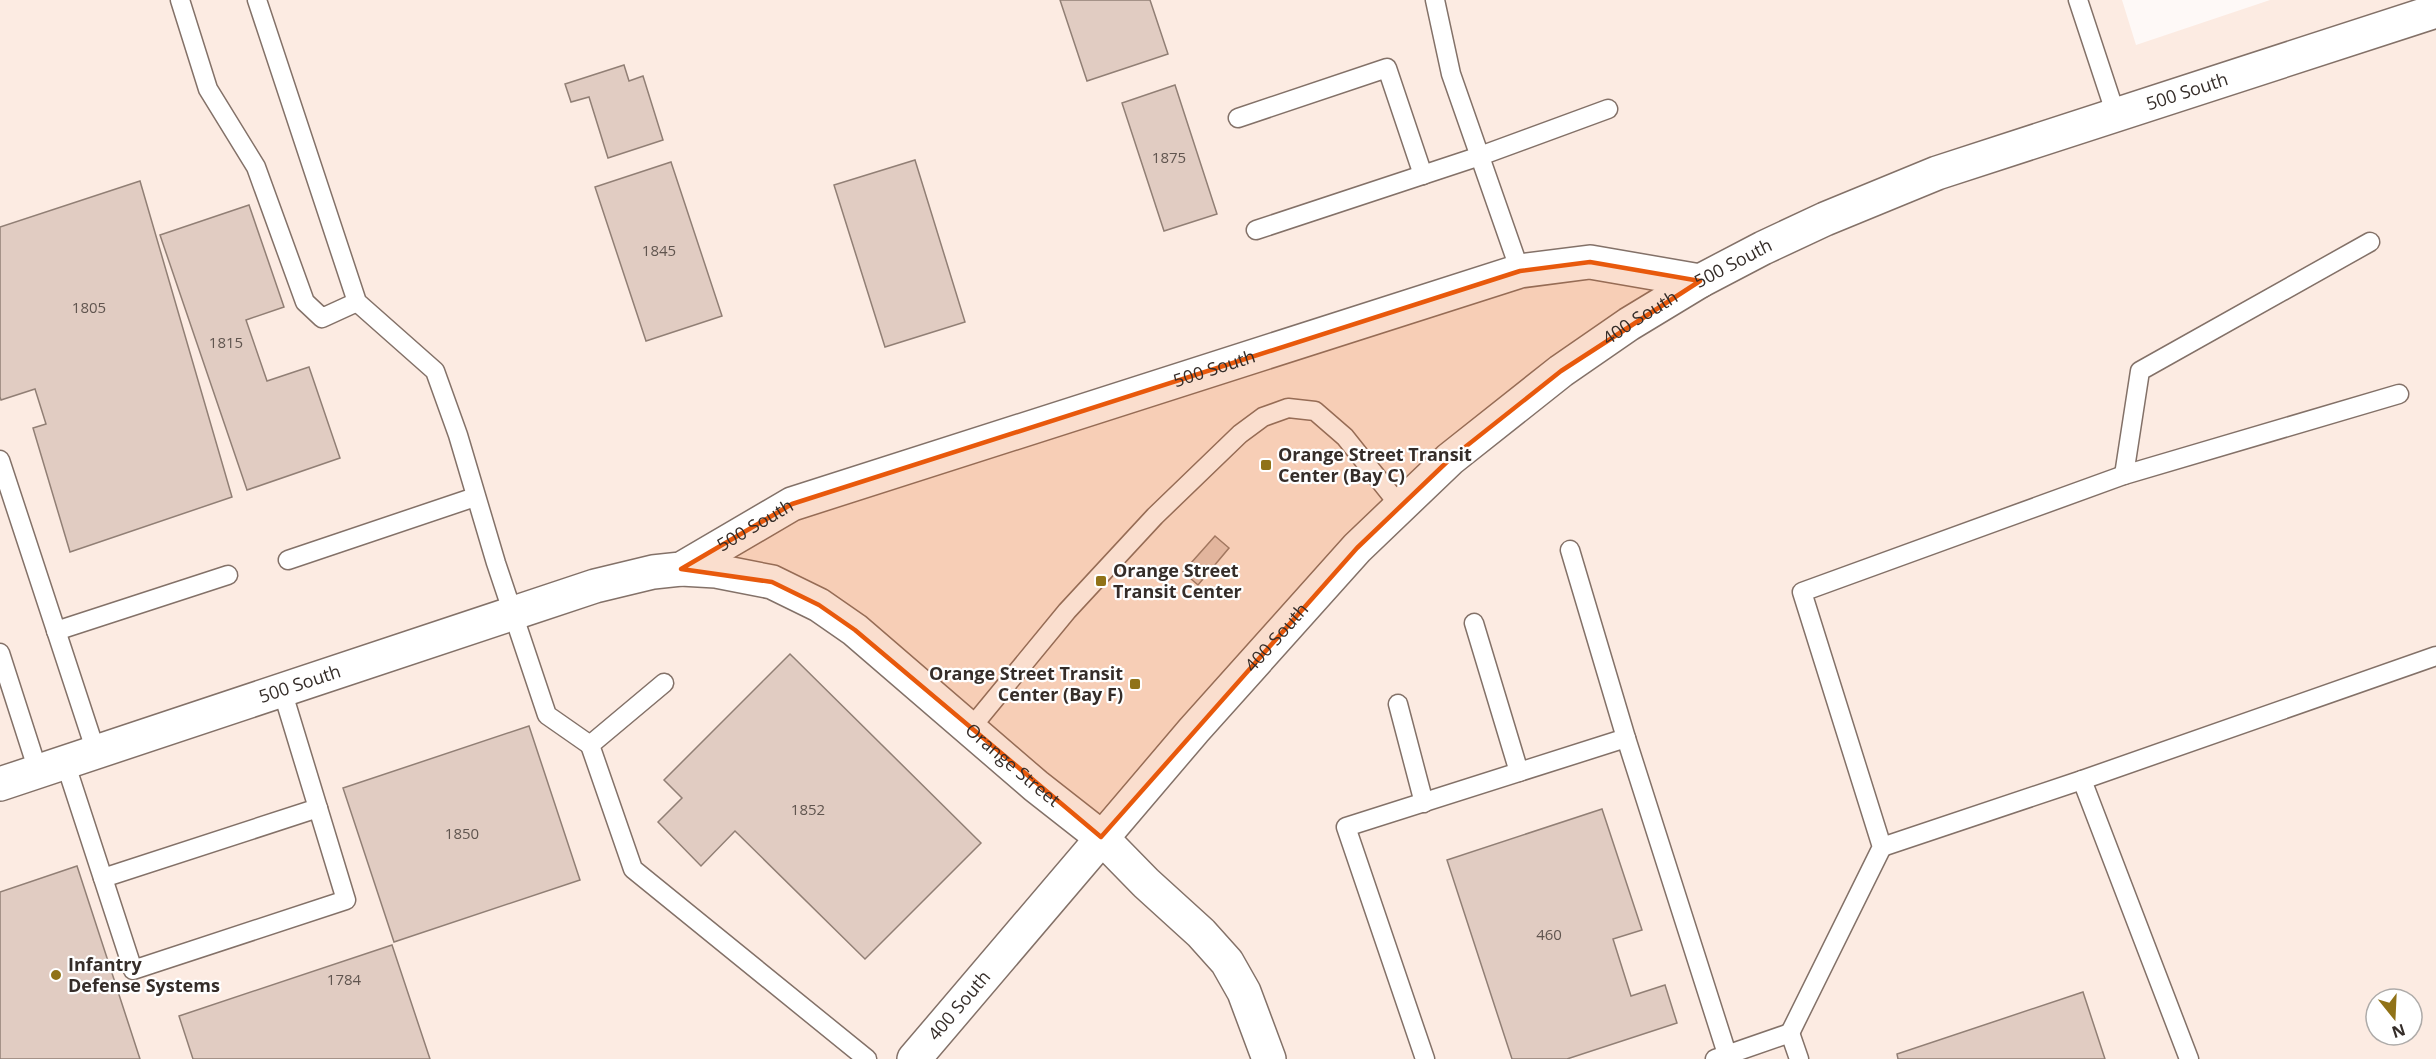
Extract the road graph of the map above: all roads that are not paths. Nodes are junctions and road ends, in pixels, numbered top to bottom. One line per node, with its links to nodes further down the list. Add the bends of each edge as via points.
1 (180, 0): 15 (lane, via 208,89 256,167 305,302 322,318)
2 (257, 0): 15 (lane)
3 (1435, 0): 9 (lane, via 1451,74)
4 (2078, 0): 7 (lane)
5 (2436, 11): 7 (street, 500 South)
6 (1608, 110): 9 (lane)
7 (2116, 115): 14 (street, 500 South, via 1881,195)
8 (1238, 118): 10 (lane, via 1387,68)
9 (1480, 156): 10 (lane); 13 (lane)
10 (1423, 175): 11 (lane)
11 (1256, 230)
12 (2370, 242): 18 (lane, via 2140,371)
13 (1520, 271): 14 (street, 500 South, via 1590,262); 23 (street, 500 South, via 792,504)
14 (1700, 281): 20 (street, 400 South, via 1561,371 1450,459)
15 (357, 302): 19 (lane, via 435,371)
16 (2399, 394): 18 (lane)
17 (0, 460): 27 (lane)
18 (2124, 475): 44 (lane, via 1802,592)
19 (475, 497): 22 (lane); 25 (lane)
20 (1400, 506): 33 (lane, via 1345,437 1315,411 1288,408 1263,417 1240,434 1147,525 1067,611); 43 (street, 400 South, via 1316,593)
21 (1570, 550): 34 (lane)
22 (288, 560)
23 (681, 569): 25 (street, 500 South, via 624,578); 33 (street, Orange Street, via 745,575 796,592 855,630)
24 (228, 575): 27 (lane)
25 (513, 614): 31 (street, 500 South); 35 (lane, via 547,715)
26 (1474, 623): 38 (lane)
27 (56, 630): 36 (lane)
28 (0, 653): 37 (lane)
29 (2436, 656): 39 (lane)
30 (664, 683): 35 (lane)
31 (282, 690): 36 (street, 500 South); 42 (lane)
32 (1398, 704): 41 (lane)
33 (970, 729): 43 (street, Orange Street)
34 (1626, 738): 38 (lane); 47 (lane)
35 (590, 745): 48 (lane, via 633,869)
36 (96, 752): 37 (street, 500 South)
37 (52, 767): 40 (street, 500 South); 45 (lane)
38 (1519, 772): 41 (lane)
39 (2082, 780): 44 (lane); 53 (lane)
40 (0, 784)
41 (1424, 802): 51 (lane, via 1346,827)
42 (318, 808): 45 (lane); 45 (lane, via 346,900 133,970)
43 (1101, 837): 49 (street, 400 South); 50 (street, Orange Street, via 1227,962 1244,992)
44 (1882, 847): 46 (lane)
45 (103, 878)
46 (1790, 1033): 47 (lane); 52 (lane)
47 (1721, 1056)
48 (867, 1059)
49 (914, 1059)
50 (1269, 1059)
51 (1425, 1059)
52 (1799, 1059)
53 (2189, 1059)

